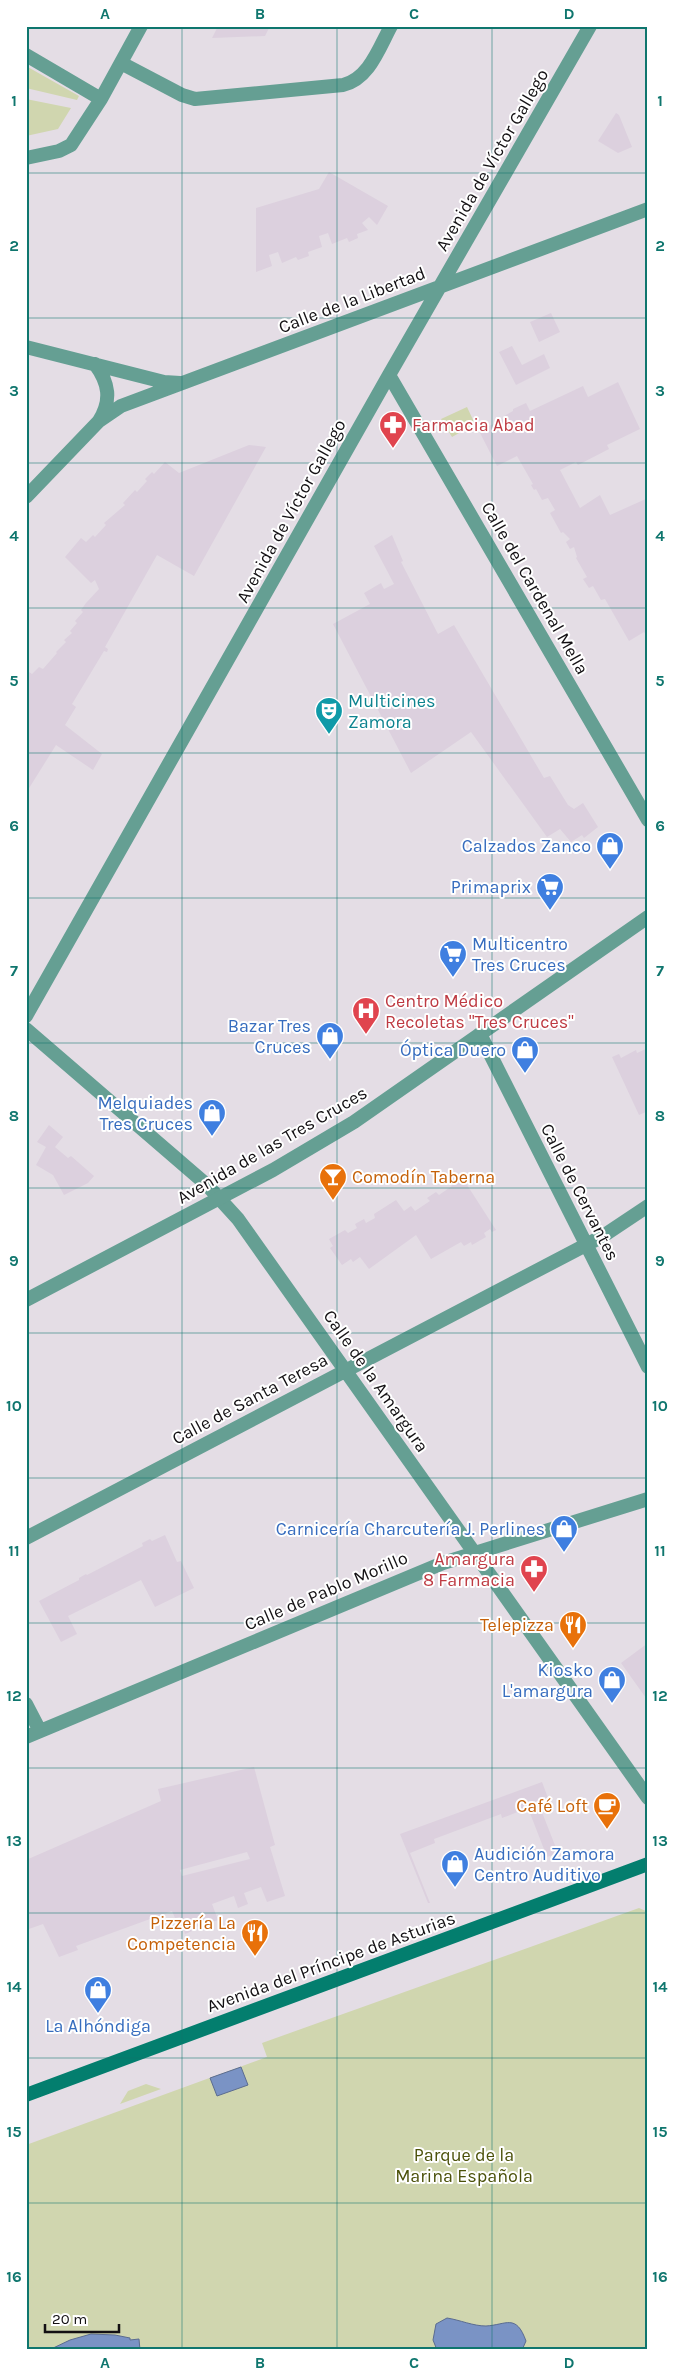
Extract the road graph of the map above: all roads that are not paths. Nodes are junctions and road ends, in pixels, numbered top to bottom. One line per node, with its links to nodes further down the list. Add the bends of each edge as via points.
1 (141, 26): 5 (street)
2 (391, 26): 5 (street, via 363,75 343,85 195,99)
3 (590, 26): 9 (street, Avenida de Víctor Gallego)
4 (26, 55): 6 (street)
5 (121, 63): 6 (street)
6 (101, 99): 7 (street, via 71,145)
7 (26, 158)
8 (648, 209): 9 (street, Calle de la Libertad)
9 (440, 287): 12 (street, Avenida de Víctor Gallego); 13 (street, Calle de la Libertad)
10 (26, 347): 11 (street)
11 (95, 364): 13 (street, via 170,383); 14 (street, via 108,386 106,410)
12 (389, 375): 16 (street, Calle del Cardenal Mella); 18 (street, Avenida de Víctor Gallego)
13 (185, 383): 14 (street, Calle de la Libertad, via 121,406)
14 (100, 420): 15 (street)
15 (26, 498)
16 (648, 820)
17 (648, 917): 20 (street, Avenida de las Tres Cruces)
18 (26, 1016)
19 (26, 1029): 21 (street, Calle de la Amargura)
20 (480, 1034): 21 (street, Avenida de las Tres Cruces, via 354,1122); 23 (street, Calle de Cervantes)
21 (220, 1198): 24 (street, Avenida de las Tres Cruces); 26 (street, Calle de la Amargura)
22 (648, 1206): 23 (street, Calle de Santa Teresa)
23 (586, 1244): 25 (street, Calle de Cervantes); 26 (street, Calle de Santa Teresa)
24 (26, 1300)
25 (648, 1367)
26 (346, 1371): 28 (street, Calle de Santa Teresa); 29 (street, Calle de la Amargura)
27 (648, 1499): 29 (street, Calle de Pablo Morillo)
28 (26, 1538)
29 (474, 1554): 31 (street, Calle de Pablo Morillo, via 411,1576); 33 (street, Calle de la Amargura)
30 (26, 1704): 31 (street)
31 (40, 1731): 32 (street, Calle de Pablo Morillo)
32 (26, 1737)
33 (648, 1798)
34 (648, 1864): 35 (main road, Avenida del Príncipe de Asturias)
35 (26, 2095)

